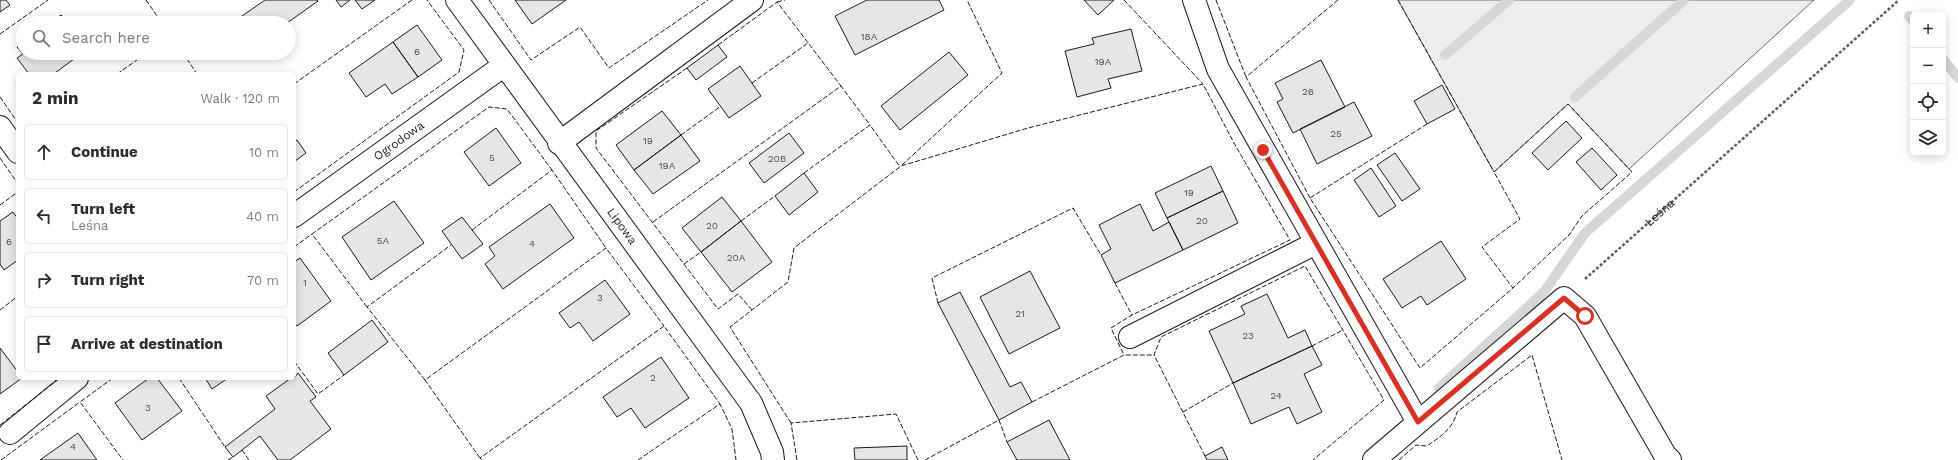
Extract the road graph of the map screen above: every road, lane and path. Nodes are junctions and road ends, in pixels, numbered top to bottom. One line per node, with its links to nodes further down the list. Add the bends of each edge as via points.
1 (457, 0): 5 (street, Lipowa)
2 (752, 0): 7 (street)
3 (1194, 0): 10 (street, via 1218,69)
4 (1899, 0): 11 (path, Leśna)
5 (503, 66): 7 (street, Lipowa); 9 (street, Ogrodowa)
6 (0, 126): 8 (street)
7 (559, 143): 16 (street, Lipowa, via 751,403)
8 (16, 149)
9 (296, 215)
10 (1316, 243): 12 (street); 14 (street)
11 (1564, 298): 14 (street); 18 (street, via 1585,316)
12 (1130, 337)
13 (75, 380): 15 (street)
14 (1418, 422): 17 (street)
15 (10, 434)
16 (773, 460)
17 (1374, 460)
18 (1670, 460)

